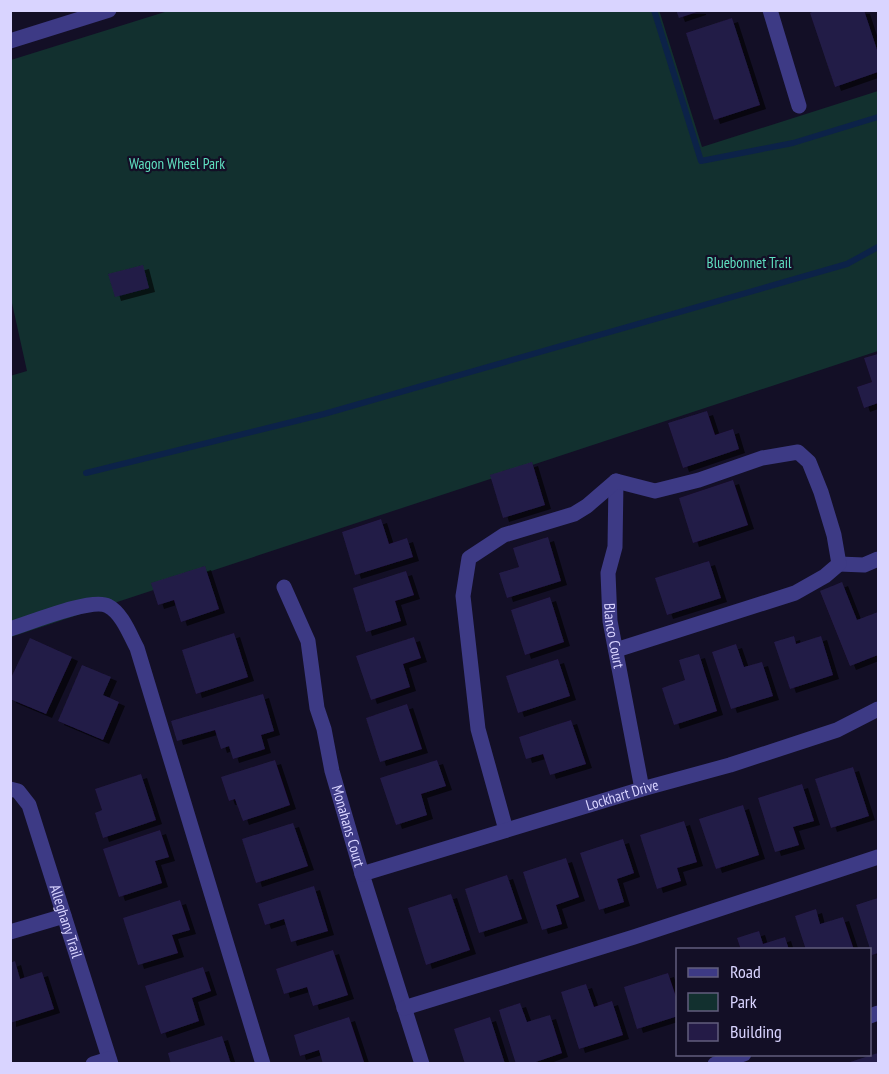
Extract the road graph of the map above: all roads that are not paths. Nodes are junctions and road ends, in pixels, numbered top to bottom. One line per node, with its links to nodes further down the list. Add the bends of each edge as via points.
1 (109, 10): 3 (street)
2 (770, 10): 4 (street)
3 (10, 41)
4 (799, 106)
5 (616, 481): 7 (street, via 656,491 762,458 798,452 809,462 821,492); 10 (street, Blanco Court, via 615,548 608,573); 14 (street, via 574,514 504,535 469,558 463,596 478,729)
6 (879, 559): 7 (street, via 864,565)
7 (839, 564): 10 (street, via 795,593)
8 (284, 587): 16 (street, Monahans Court, via 308,641 317,708)
9 (10, 629): 23 (street, via 89,604 108,605 119,615 137,648)
10 (616, 650): 13 (street, Blanco Court)
11 (879, 709): 13 (street, Lockhart Drive, via 837,730)
12 (10, 789): 17 (street, Alleghany Trail, via 18,791 29,806)
13 (642, 789): 14 (street, Lockhart Drive)
14 (506, 830): 16 (street, Lockhart Drive)
15 (879, 857): 19 (street)
16 (362, 874): 19 (street, Monahans Court)
17 (64, 916): 18 (street); 21 (street, Alleghany Trail)
18 (10, 932)
19 (404, 1008): 24 (street, Monahans Court)
20 (738, 1056): 25 (street)
21 (110, 1061): 22 (street)
22 (93, 1064)
23 (264, 1064)
24 (422, 1064)
25 (715, 1064)

